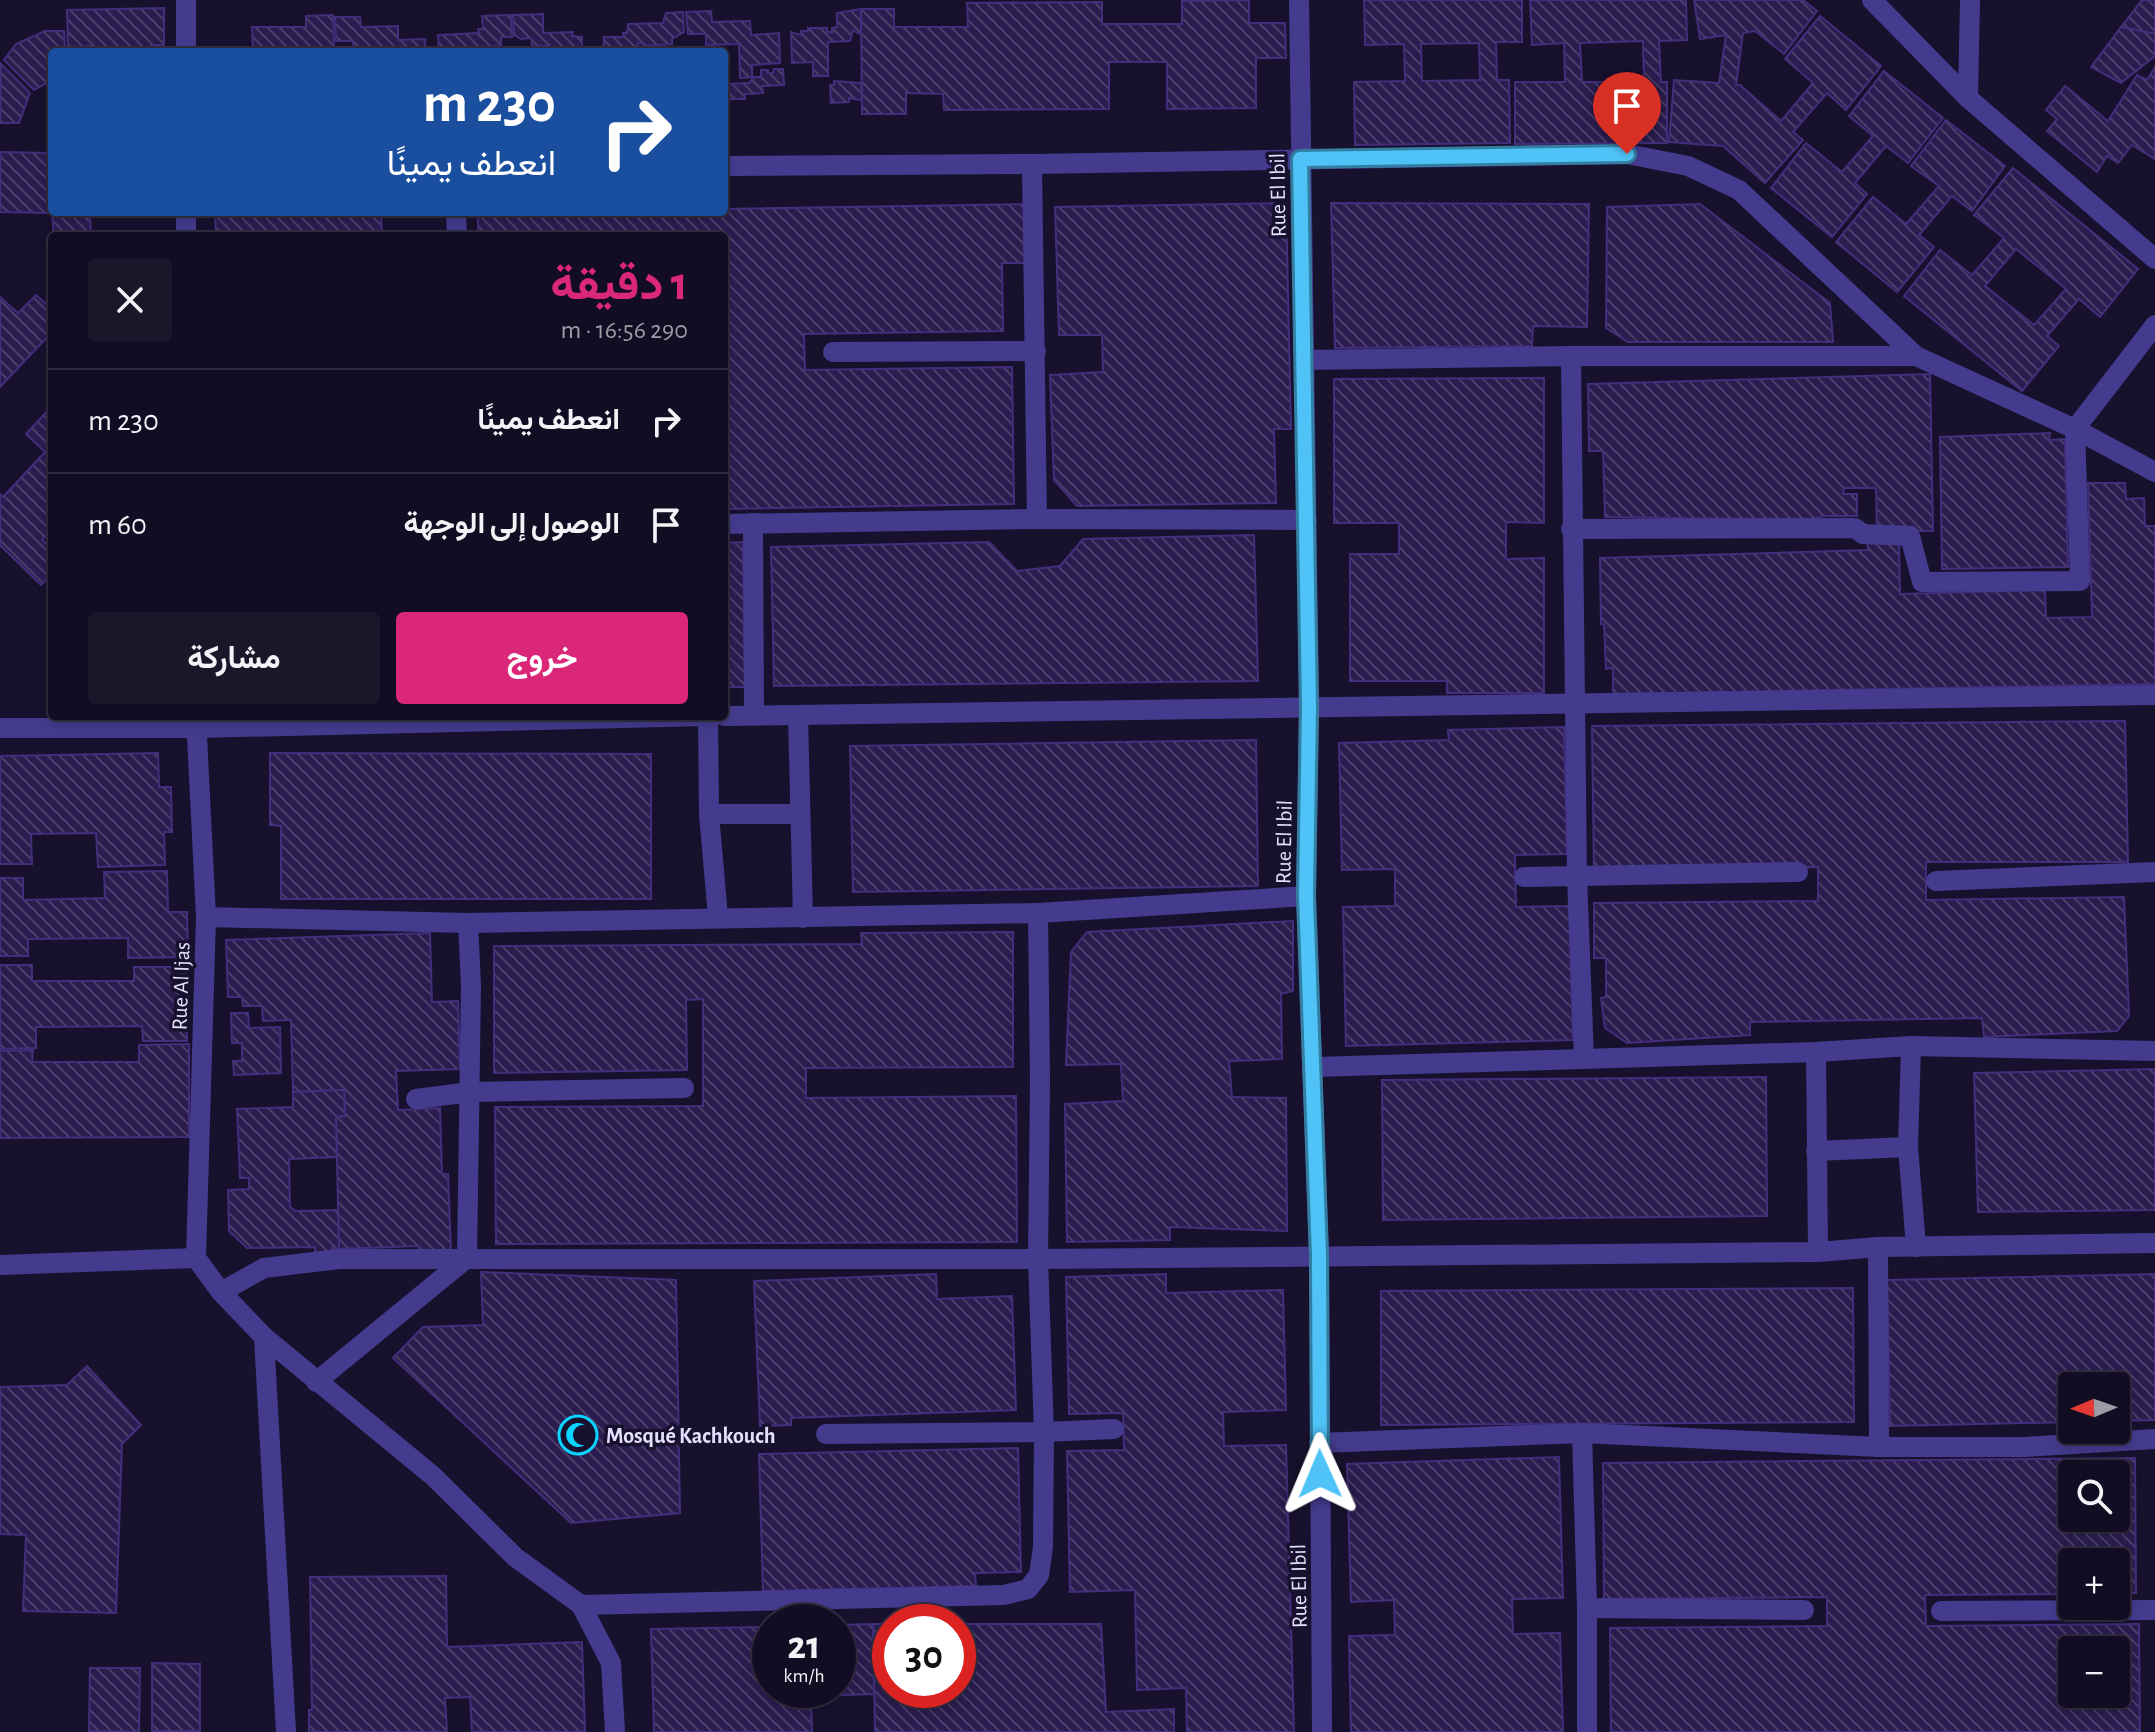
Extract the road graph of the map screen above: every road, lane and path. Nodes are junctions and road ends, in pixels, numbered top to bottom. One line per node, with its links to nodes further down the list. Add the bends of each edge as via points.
1 (186, 0): 5 (street)
2 (1299, 0): 7 (street, Rue El Ibil)
3 (1872, 0): 6 (street)
4 (1970, 0): 6 (street)
5 (186, 48)
6 (1968, 98): 10 (street)
7 (1300, 159): 8 (street); 15 (street, via 1627,154 1688,166 1739,190); 16 (street, Rue El Ibil)
8 (1032, 164): 9 (street); 12 (street)
9 (728, 166)
10 (2155, 259)
11 (2155, 325): 17 (street)
12 (1036, 351): 13 (street); 19 (street)
13 (833, 352)
14 (1571, 356): 15 (street); 16 (street); 23 (street)
15 (1916, 356): 17 (street)
16 (1305, 360): 20 (street, Rue El Ibil)
17 (2075, 429): 18 (street); 23 (street, via 2080,581 1922,582 1910,536 1863,534 1855,528)
18 (2154, 468)
19 (1037, 519): 20 (street); 21 (street)
20 (1307, 520): 26 (street, Rue El Ibil)
21 (753, 523): 22 (street); 27 (street)
22 (728, 524)
23 (1571, 529): 25 (street)
24 (2155, 695): 25 (street)
25 (1577, 703): 26 (street); 39 (street)
26 (1309, 707): 28 (street); 41 (street, Rue El Ibil)
27 (754, 715): 28 (street); 29 (street)
28 (798, 715): 35 (street)
29 (728, 716)
30 (367, 720): 32 (street)
31 (708, 720): 34 (street)
32 (196, 722): 33 (street); 43 (street, Rue Al Ijas)
33 (0, 728)
34 (709, 814): 35 (street); 44 (street)
35 (800, 814): 45 (street)
36 (1798, 872): 39 (street)
37 (2155, 872): 40 (street)
38 (1524, 877): 39 (street)
39 (1577, 877): 50 (street)
40 (1936, 881)
41 (1306, 896): 42 (street); 51 (street, Rue El Ibil)
42 (1038, 913): 45 (street); 64 (street)
43 (206, 917): 46 (street); 62 (street, Rue Al Ijas)
44 (718, 917): 45 (street); 46 (street)
45 (803, 918)
46 (468, 923): 53 (street)
47 (1911, 1046): 48 (street); 49 (street); 55 (street)
48 (2155, 1051)
49 (1816, 1052): 50 (street); 56 (street)
50 (1584, 1058): 51 (street)
51 (1314, 1067): 61 (street, Rue El Ibil)
52 (684, 1088): 53 (street)
53 (470, 1092): 54 (street); 63 (street)
54 (416, 1099)
55 (1908, 1147): 56 (street); 59 (street)
56 (1816, 1151): 60 (street)
57 (2155, 1243): 59 (street)
58 (1878, 1247): 59 (street); 60 (street); 75 (street)
59 (1916, 1247)
60 (1818, 1252): 61 (street)
61 (1319, 1255): 64 (street); 74 (street, Rue El Ibil)
62 (196, 1258): 65 (street); 66 (street)
63 (467, 1258): 64 (street); 66 (street, via 301,1262 264,1268); 68 (street)
64 (1038, 1259): 70 (street)
65 (0, 1265)
66 (221, 1292): 67 (street)
67 (264, 1337): 68 (street); 81 (street)
68 (316, 1382): 76 (street, via 433,1476 515,1557)
69 (1114, 1429): 70 (street)
70 (1044, 1432): 72 (street); 76 (street, via 1043,1547 1039,1575 1028,1589 1004,1595)
71 (1582, 1433): 74 (street); 75 (street); 77 (street)
72 (826, 1434)
73 (2155, 1439): 75 (street, via 2024,1447)
74 (1319, 1443): 83 (street, Rue El Ibil)
75 (1879, 1447)
76 (581, 1605): 82 (street, via 611,1663)
77 (1587, 1608): 78 (street); 84 (street)
78 (1804, 1610)
79 (2155, 1610): 80 (street)
80 (1941, 1611)
81 (286, 1732)
82 (615, 1732)
83 (1322, 1732)
84 (1587, 1732)

